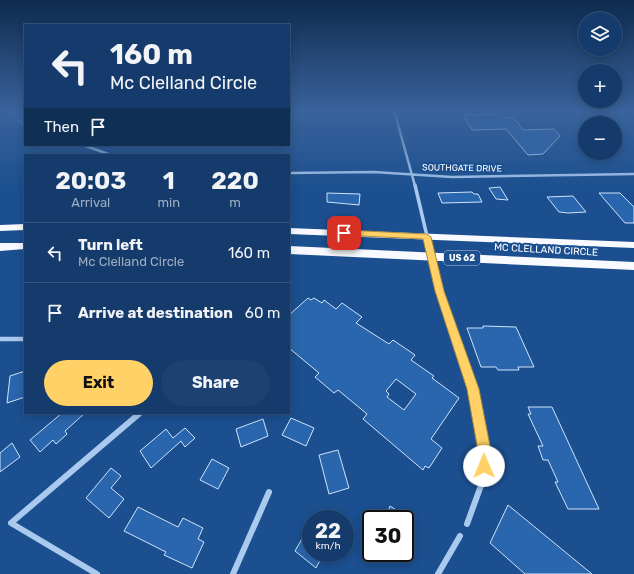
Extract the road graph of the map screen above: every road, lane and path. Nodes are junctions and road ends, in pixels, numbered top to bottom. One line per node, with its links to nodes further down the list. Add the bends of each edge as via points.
1 (402, 137): 6 (street)
2 (86, 146): 3 (street)
3 (108, 154)
4 (290, 173): 6 (street, SOUTHGATE DRIVE, via 374,172)
5 (634, 174): 6 (street, SOUTHGATE DRIVE, via 452,177)
6 (413, 175): 10 (street)
7 (24, 227): 8 (highway)
8 (0, 228)
9 (290, 231): 10 (highway, MC CLELLAND CIRCLE / US 62)
10 (427, 237): 11 (highway, MC CLELLAND CIRCLE / US 62); 15 (street)
11 (634, 245)
12 (24, 246): 13 (highway)
13 (0, 247)
14 (290, 250): 15 (highway, MC CLELLAND CIRCLE / US 62)
15 (431, 256): 16 (highway, MC CLELLAND CIRCLE / US 62); 21 (street, via 473,389 484,451 483,480)
16 (634, 266)
17 (0, 339): 18 (street)
18 (24, 339)
19 (139, 414): 23 (street, via 11,522)
20 (269, 492): 24 (street)
21 (467, 524)
22 (460, 536): 25 (street)
23 (97, 574)
24 (233, 574)
25 (438, 574)

